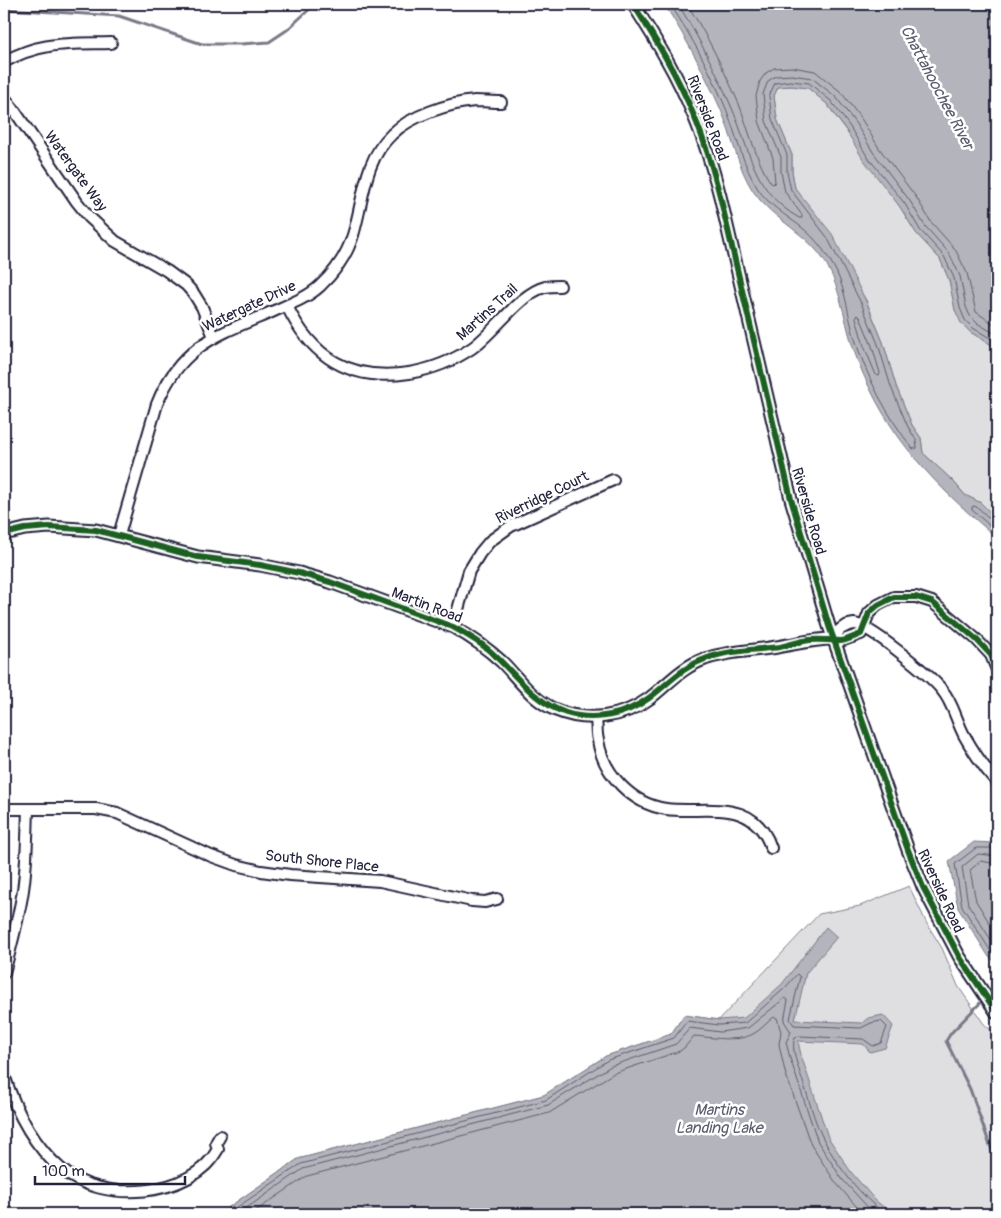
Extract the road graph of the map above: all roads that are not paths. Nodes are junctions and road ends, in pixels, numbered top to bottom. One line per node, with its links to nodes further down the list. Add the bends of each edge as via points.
1 (633, 4): 14 (street, Riverside Road, via 675,74 709,155 791,499)
2 (111, 43): 3 (street, via 56,44 36,48)
3 (4, 62)
4 (4, 97): 8 (street, Watergate Way, via 89,217 115,241 186,285 202,307)
5 (501, 102): 7 (street, Watergate Drive, via 474,101 443,108 409,121 392,134 370,168 353,236 342,260 319,287)
6 (560, 286): 7 (street, Martins Trail, via 530,294 475,346 456,359 428,370 395,375 360,373 329,359 304,336)
7 (287, 306): 8 (street, Watergate Drive)
8 (214, 337): 11 (street, Watergate Drive, via 183,360 163,389)
9 (613, 480): 12 (street, Riverridge Court, via 510,526 490,541 469,571)
10 (4, 534): 11 (street, Martin Road, via 49,527)
11 (120, 535): 12 (street, Martin Road, via 198,558 299,572)
12 (453, 627): 16 (street, Martin Road, via 489,650 527,691 544,704 569,714)
13 (863, 627): 14 (street, via 861,634 841,641); 15 (street, via 869,613 894,597 916,597 932,602 992,655); 17 (street, via 912,662 942,690 964,734)
14 (833, 639): 16 (street, Martin Road, via 808,640 704,659 680,671 636,707); 23 (street, Riverside Road, via 911,858 941,924)
15 (997, 670)
16 (596, 717): 20 (street, via 603,760 615,780 630,794 664,808 715,808 739,814 760,828)
17 (997, 782)
18 (4, 809): 19 (street, South Shore Place)
19 (28, 809): 21 (street, South Shore Place, via 117,813 211,856 262,871 380,881 472,902); 22 (street, via 23,891)
20 (771, 848)
21 (498, 899)
22 (4, 973)
23 (997, 1012)
24 (4, 1075): 25 (street, via 23,1120 45,1154 72,1178 98,1188 154,1189 186,1179 212,1160)
25 (220, 1136)

